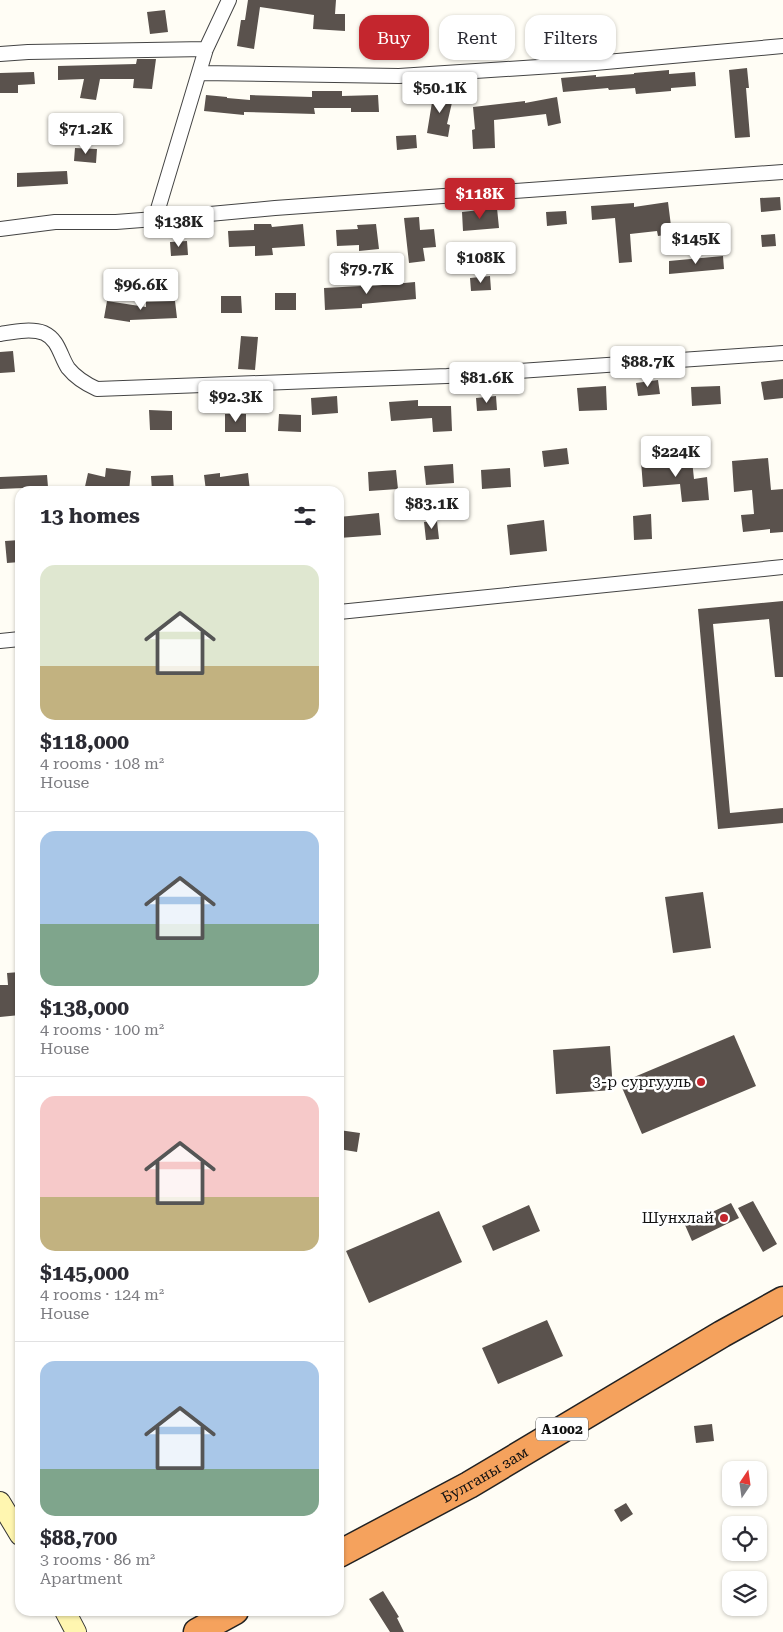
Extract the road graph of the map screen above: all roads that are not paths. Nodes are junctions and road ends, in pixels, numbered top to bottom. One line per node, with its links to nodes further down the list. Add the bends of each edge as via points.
1 (229, 0): 3 (street)
2 (783, 46): 5 (street, via 399,76)
3 (206, 49): 4 (street); 5 (street)
4 (0, 54)
5 (199, 73): 7 (street)
6 (783, 172): 7 (street)
7 (155, 219): 8 (street, via 55,222)
8 (0, 229)
9 (0, 334): 10 (street, via 44,333 56,342 68,368 80,381 97,389 447,376)
10 (783, 353)
11 (783, 567): 12 (street)
12 (344, 611)
13 (15, 640): 14 (street)
14 (0, 641)
15 (783, 1300): 18 (highway, Булганы зам / A1002, via 469,1485)
16 (0, 1502): 17 (main road)
17 (15, 1527)
18 (344, 1551)
19 (68, 1616): 22 (main road)
20 (226, 1616): 21 (highway)
21 (198, 1631)
22 (76, 1632)

